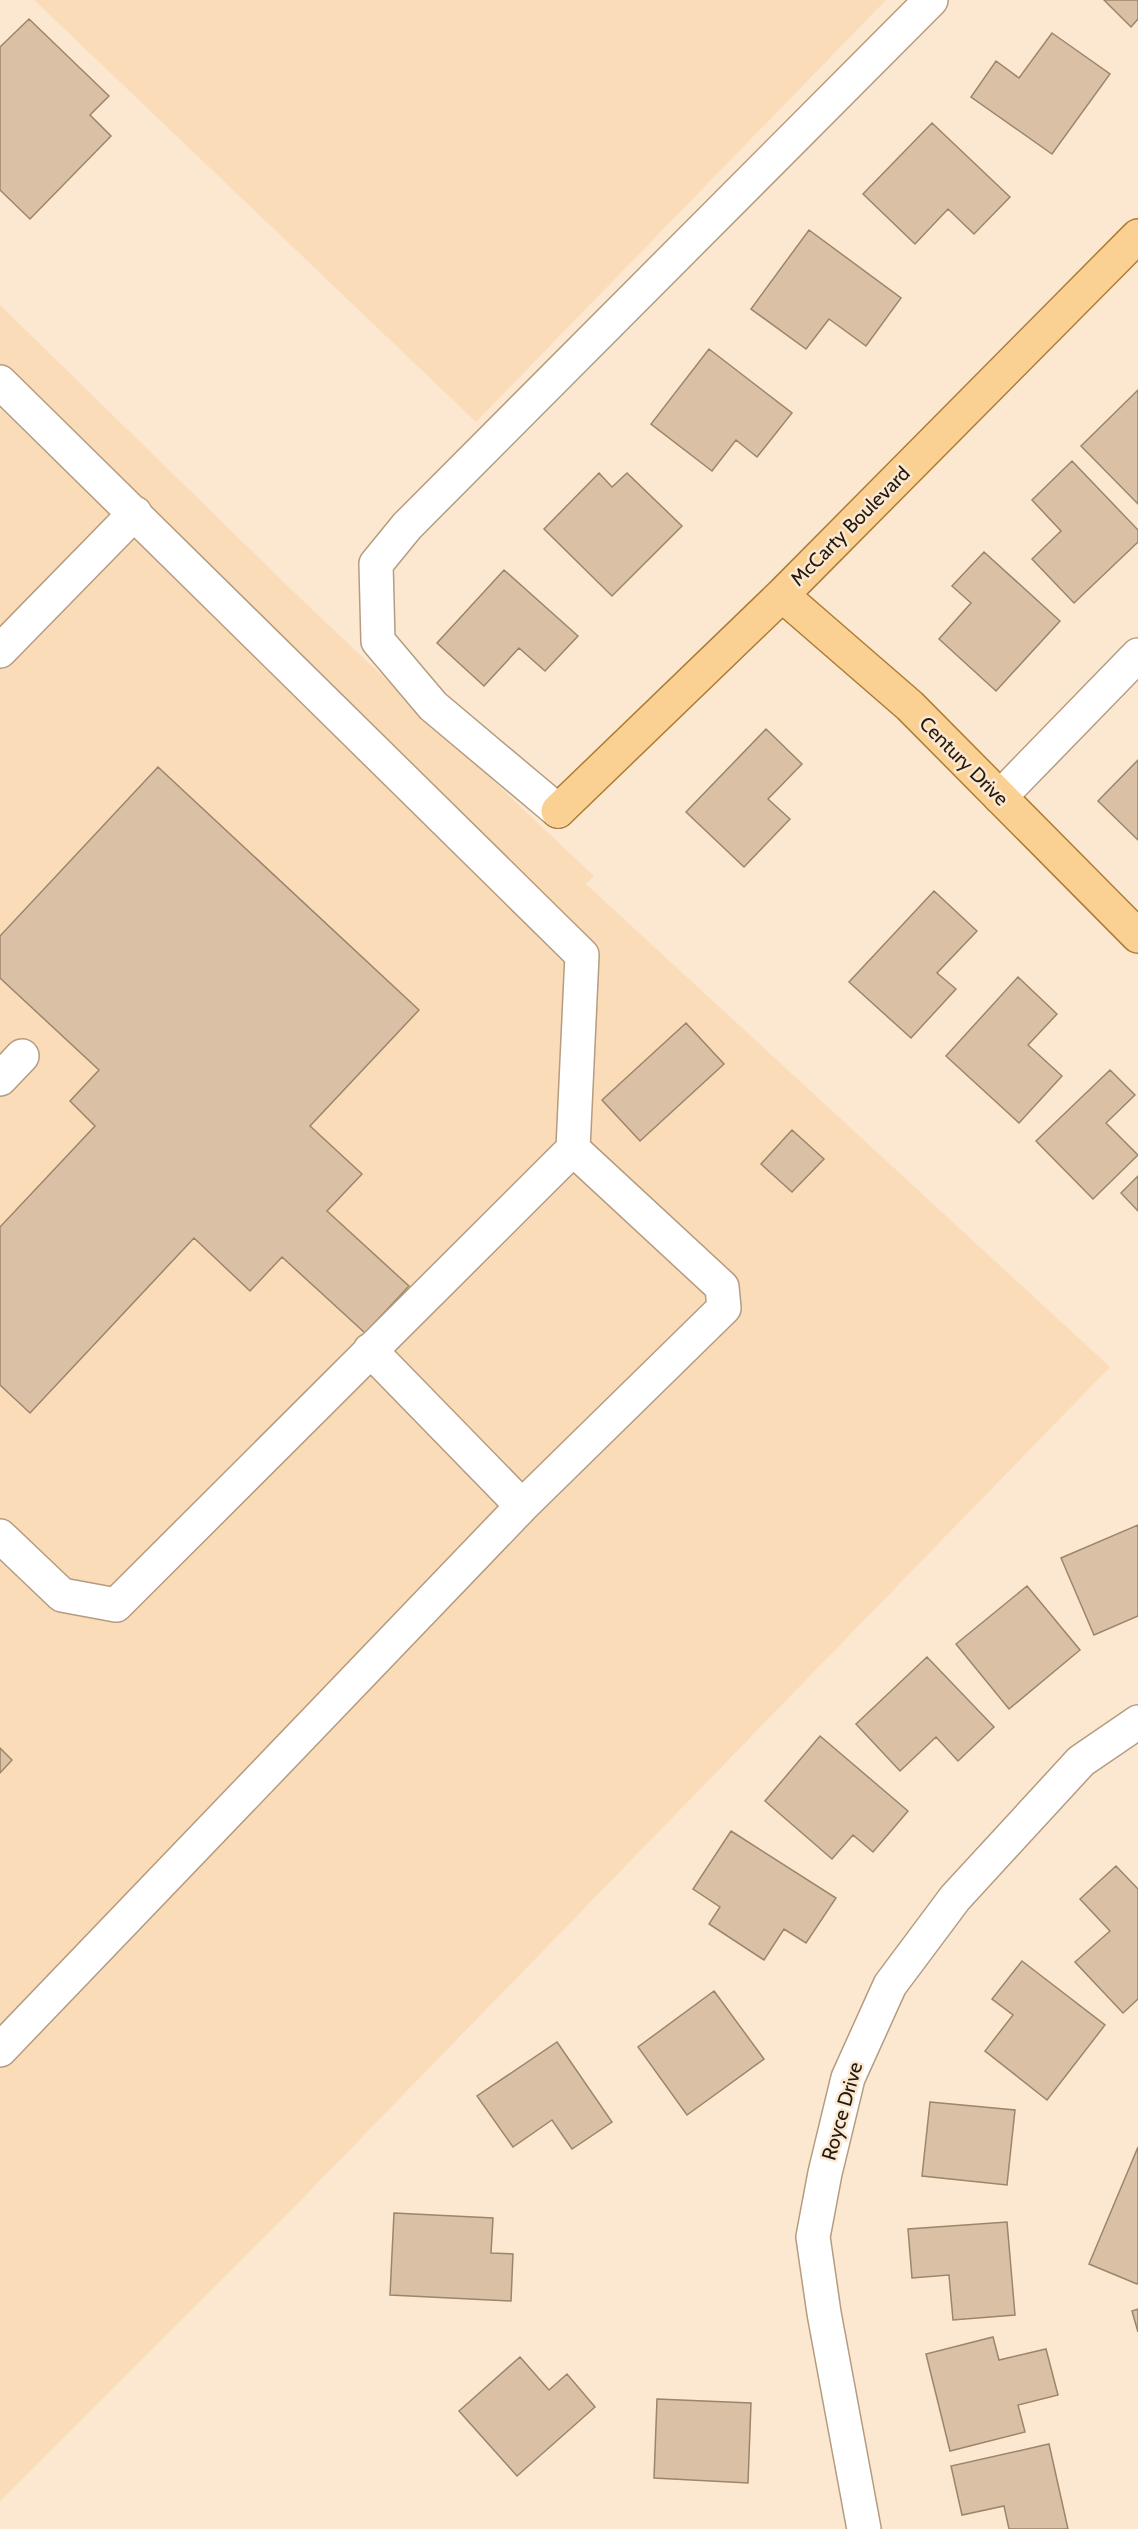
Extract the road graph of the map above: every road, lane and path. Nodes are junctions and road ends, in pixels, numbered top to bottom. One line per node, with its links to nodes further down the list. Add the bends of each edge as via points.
1 (931, 0): 9 (street, via 407,526 376,564 378,642 433,706)
2 (1138, 236): 5 (main road, McCarty Boulevard)
3 (0, 382): 4 (street)
4 (135, 513): 6 (street); 13 (street, via 582,955)
5 (782, 595): 8 (main road, Century Drive, via 909,706); 9 (main road, McCarty Boulevard)
6 (0, 651)
7 (1138, 655): 8 (street)
8 (1000, 797): 10 (main road, Century Drive)
9 (558, 811)
10 (1138, 936)
11 (22, 1056): 12 (street)
12 (0, 1079)
13 (573, 1149): 14 (street); 15 (street, via 722,1287 724,1308)
14 (370, 1350): 15 (street); 16 (street, via 116,1605 62,1594)
15 (522, 1506): 18 (street)
16 (0, 1536)
17 (1138, 1722): 19 (street, Royce Drive, via 1081,1761 955,1898 890,1985 848,2078 813,2237)
18 (0, 2050)
19 (864, 2529)

